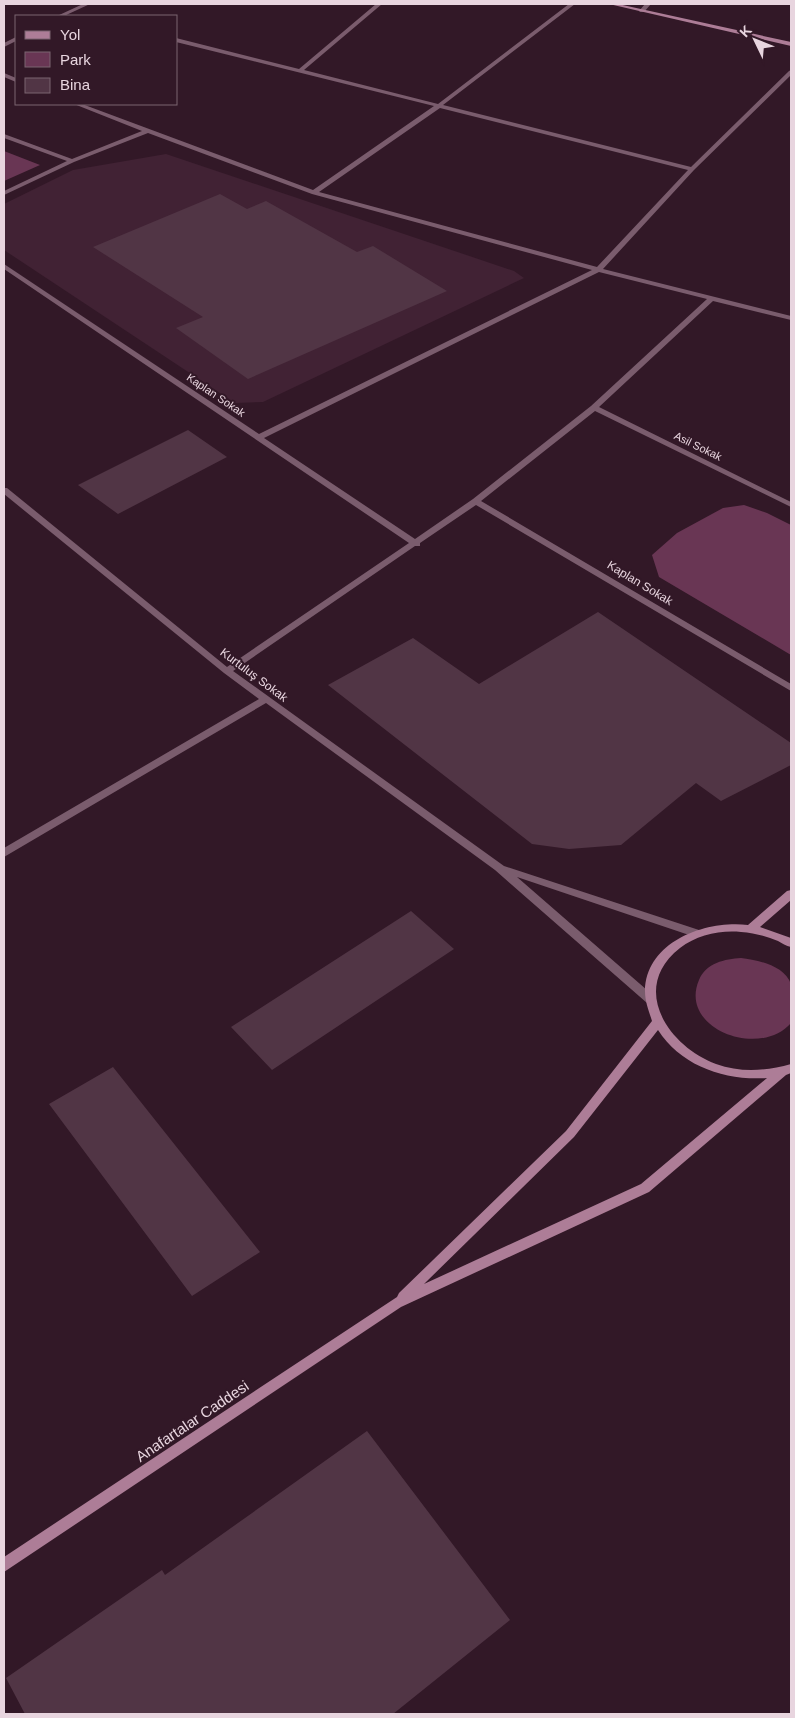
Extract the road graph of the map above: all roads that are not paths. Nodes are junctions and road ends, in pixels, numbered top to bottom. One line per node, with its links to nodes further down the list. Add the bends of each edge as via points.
1 (87, 4): 7 (street)
2 (379, 4): 14 (street)
3 (572, 4): 17 (street)
4 (612, 4): 6 (main road)
5 (648, 4): 6 (street)
6 (642, 11): 12 (main road)
7 (67, 13): 8 (street); 9 (street)
8 (62, 15)
9 (76, 15)
10 (15, 39): 13 (street)
11 (178, 40): 14 (street)
12 (791, 44)
13 (4, 45)
14 (300, 71): 17 (street)
15 (791, 72): 21 (street)
16 (80, 105): 18 (street)
17 (437, 107): 21 (street); 23 (street)
18 (147, 131): 20 (street); 23 (street)
19 (4, 136): 20 (street)
20 (72, 161): 22 (street)
21 (692, 168): 25 (street)
22 (4, 193)
23 (314, 193): 25 (street)
24 (4, 266): 29 (street, Kaplan Sokak)
25 (598, 270): 26 (street); 29 (street)
26 (711, 299): 27 (street); 28 (street)
27 (791, 318)
28 (594, 408): 31 (street); 32 (street, Asil Sokak)
29 (259, 437): 33 (street, Kaplan Sokak)
30 (6, 494): 34 (street, Kurtuluş Sokak)
31 (476, 501): 33 (street); 35 (street, Kaplan Sokak)
32 (791, 505)
33 (416, 544): 34 (street)
34 (227, 671): 36 (street, Kurtuluş Sokak)
35 (791, 688)
36 (266, 700): 37 (street); 38 (street, Kurtuluş Sokak)
37 (4, 853)
38 (499, 867): 41 (street); 43 (street)
39 (791, 894): 40 (main road)
40 (751, 928): 41 (main road, via 722,927); 42 (main road, via 780,936)
41 (695, 933): 43 (main road, via 675,944 660,959 651,978)
42 (791, 943)
43 (651, 1000): 44 (main road)
44 (658, 1022): 45 (main road, via 674,1043 697,1060 724,1071 754,1075); 46 (main road, via 570,1134)
45 (787, 1070): 46 (main road, via 645,1188)
46 (397, 1303): 47 (main road, Anafartalar Caddesi)
47 (4, 1565)

